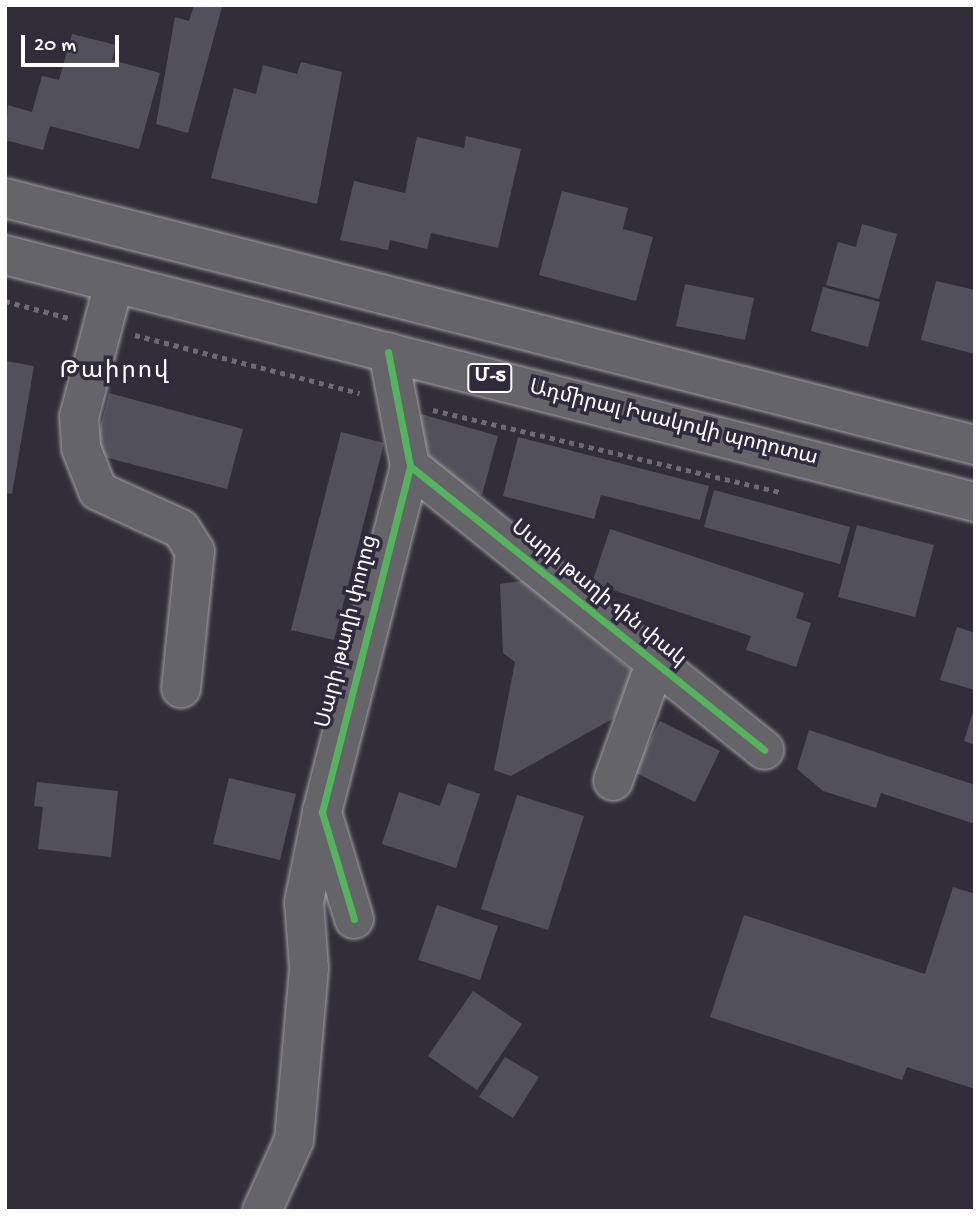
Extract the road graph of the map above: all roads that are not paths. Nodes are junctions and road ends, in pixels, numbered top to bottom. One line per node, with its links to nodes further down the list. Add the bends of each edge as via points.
1 (5, 198): 5 (main road)
2 (5, 255): 3 (main road, Ադմիրալ Իսակովի պողոտա / Մ-5)
3 (114, 283): 4 (main road, Ադմիրալ Իսակովի պողոտա / Մ-5); 9 (main road, via 79,417 81,448 97,491 181,529 195,551)
4 (388, 352): 6 (main road, Սարի թաղի փողոց, via 393,401); 7 (main road, Ադմիրալ Իսակովի պողոտա / Մ-5)
5 (975, 445)
6 (410, 466): 8 (main road, Սարի թաղի 1ին փակ); 12 (main road, Սարի թաղի փողոց)
7 (975, 502)
8 (655, 664): 10 (main road, Սարի թաղի 1ին փակ); 11 (main road)
9 (181, 688)
10 (764, 750)
11 (613, 781)
12 (322, 812): 13 (main road); 14 (main road, Սարի թաղի փողոց, via 304,902 309,968 295,1140)
13 (354, 919)
14 (262, 1211)

